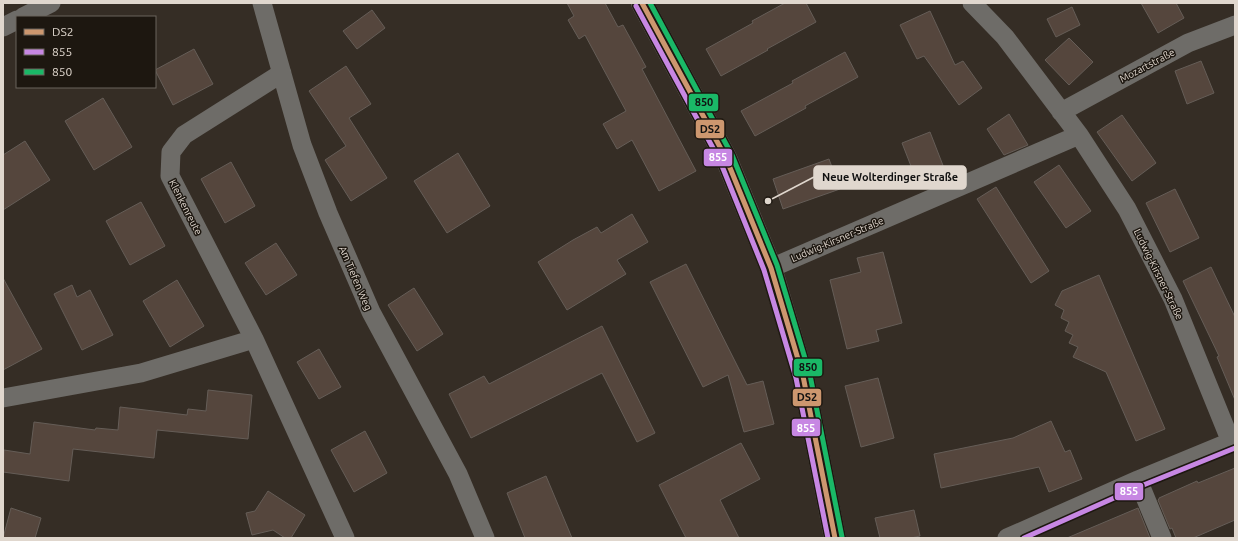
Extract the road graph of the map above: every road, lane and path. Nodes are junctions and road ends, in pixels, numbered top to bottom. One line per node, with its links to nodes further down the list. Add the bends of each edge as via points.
1 (51, 3): 5 (street)
2 (262, 3): 9 (street, Am Tiefen Weg)
3 (642, 3): 12 (main road, via 726,158)
4 (972, 3): 10 (street, Ludwig-Kirsner-Straße, via 1005,37)
5 (25, 16)
6 (16, 20): 8 (street)
7 (1235, 25): 10 (street, Mozartstraße, via 1188,43)
8 (3, 27)
9 (282, 73): 13 (street, Klenkenreute, via 184,135 171,152 170,176); 18 (street, Am Tiefen Weg, via 302,145 370,312 458,474)
10 (1061, 112): 11 (street, Ludwig-Kirsner-Straße)
11 (1080, 135): 12 (street, Ludwig-Kirsner-Straße); 15 (street, Ludwig-Kirsner-Straße, via 1127,209 1173,299)
12 (771, 268): 19 (main road, via 803,376)
13 (254, 339): 14 (street, via 141,373); 17 (street, Klenkenreute)
14 (3, 398)
15 (1233, 441): 16 (street)
16 (1138, 480): 20 (street); 21 (street)
17 (345, 538)
18 (485, 538)
19 (835, 538)
20 (1007, 538)
21 (1162, 538)

